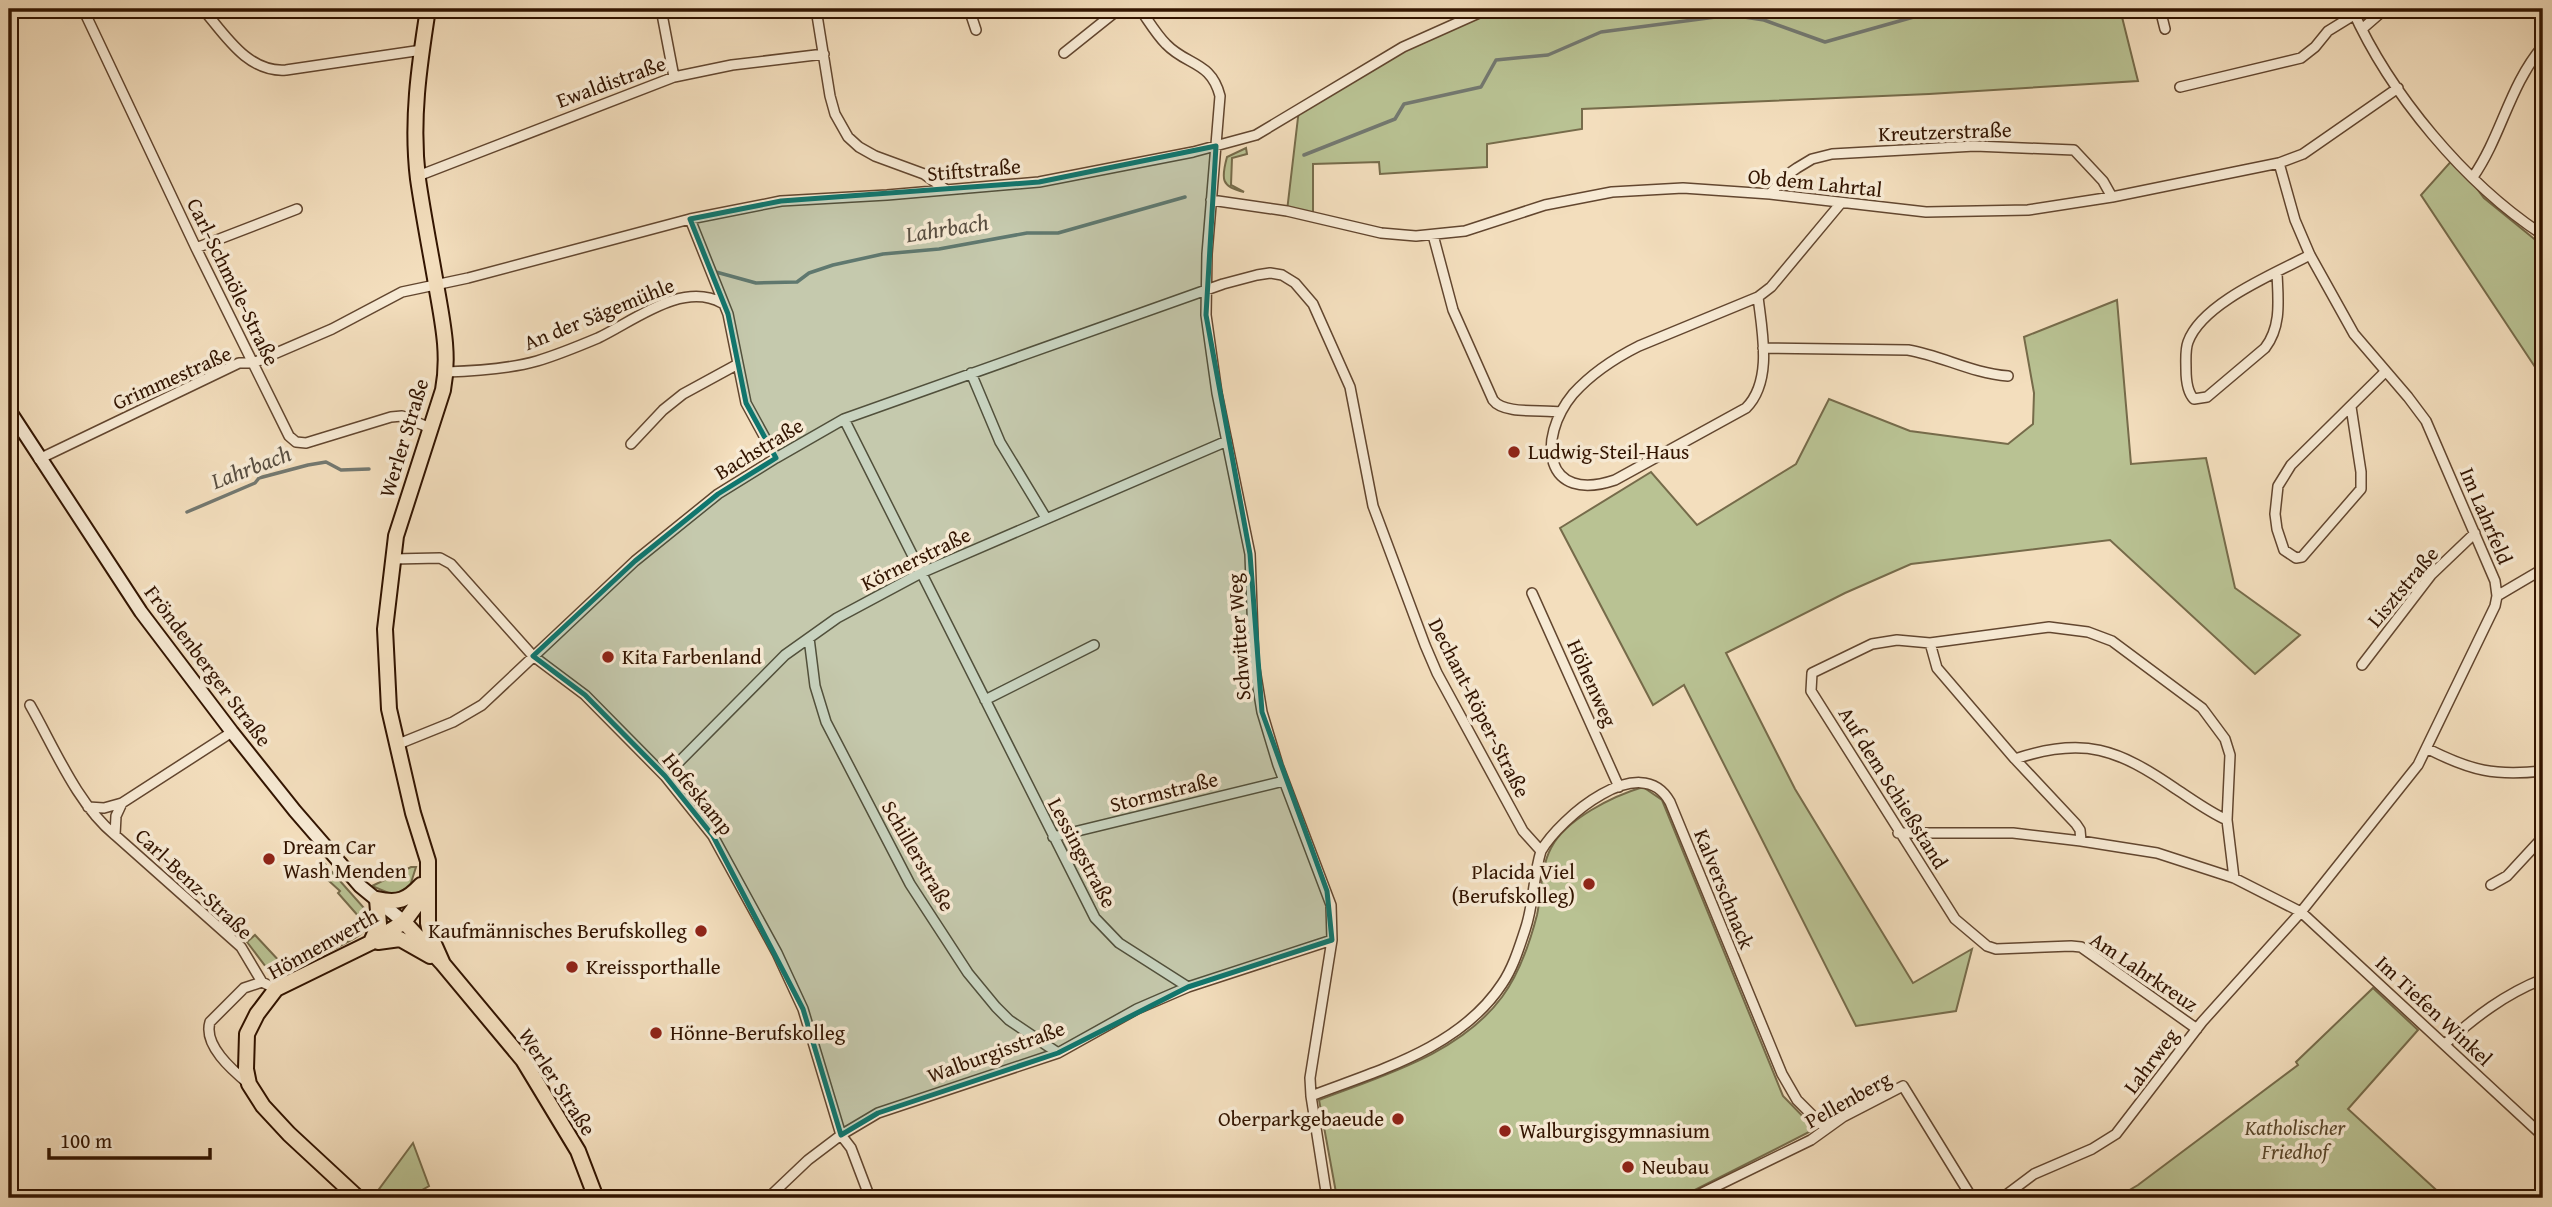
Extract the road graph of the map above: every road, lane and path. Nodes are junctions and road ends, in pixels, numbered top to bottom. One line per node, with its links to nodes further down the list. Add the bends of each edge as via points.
1 (83, 9): 36 (street, Carl-Schmöle-Straße)
2 (203, 9): 17 (street, via 240,52 269,70)
3 (428, 9): 17 (main road, Werler Straße)
4 (661, 9): 20 (street)
5 (816, 9): 19 (street)
6 (969, 9): 15 (street)
7 (1119, 9): 18 (street)
8 (1139, 9): 23 (street, Schwitter Weg, via 1165,44 1205,69 1215,82 1220,96)
9 (1488, 9): 23 (street, Stiftstraße, via 1403,47 1264,131)
10 (2160, 9): 13 (street)
11 (2385, 9): 14 (street)
12 (2353, 12): 14 (street); 21 (street, via 2301,58)
13 (2165, 29)
14 (2362, 29): 22 (street)
15 (976, 30)
16 (2543, 46): 26 (street, via 2522,73)
17 (422, 50): 25 (main road, Werler Straße, via 415,107)
18 (1064, 52)
19 (824, 54): 20 (street, Ewaldistraße, via 754,61); 27 (street, via 835,114 848,137 875,156 924,174)
20 (674, 77): 25 (street, Ewaldistraße)
21 (2180, 87)
22 (2398, 88): 24 (street, Ob dem Lahrtal, via 2303,154); 26 (street)
23 (1216, 146): 27 (street, Stiftstraße, via 1039,182); 30 (street, Schwitter Weg)
24 (2279, 163): 29 (street, Ob dem Lahrtal); 37 (street, Im Lahrfeld)
25 (418, 176): 39 (main road, Werler Straße)
26 (2473, 177): 35 (street)
27 (945, 189): 33 (street, Stiftstraße, via 780,201)
28 (1770, 194): 29 (street, Kreutzerstraße, via 1784,177 1819,156 1975,146 2074,150); 31 (street, Ob dem Lahrtal); 34 (street, Ob dem Lahrtal, via 1683,188 1612,192)
29 (2112, 197): 31 (street, Ob dem Lahrtal, via 2048,209 1976,212)
30 (1211, 200): 34 (street, Ob dem Lahrtal, via 1287,211 1381,233); 40 (street, Schwitter Weg)
31 (1841, 203): 41 (street)
32 (298, 209): 36 (street)
33 (690, 219): 39 (street, Stiftstraße); 42 (street)
34 (1433, 235): 52 (street, via 1453,310 1493,400 1503,408)
35 (2543, 235)
36 (196, 248): 44 (street, Carl-Schmöle-Straße)
37 (2310, 255): 38 (street); 47 (street, Im Lahrfeld, via 2354,334)
38 (2277, 273): 38 (street, via 2222,303 2194,330 2186,357 2188,390 2194,399 2207,397 2271,340 2277,328)
39 (436, 284): 44 (street, Grimmestraße, via 402,292); 46 (main road, Werler Straße, via 445,332)
40 (1205, 291): 48 (street, Bachstraße); 55 (street, Schwitter Weg); 89 (street, Dechant-Röper-Straße, via 1269,273 1295,283 1313,304 1350,387 1373,506 1424,645 1523,831)
41 (1758, 297): 43 (street); 52 (street, via 1623,354 1587,381)
42 (722, 303): 45 (street); 46 (street, An der Sägemühle, via 711,297 678,299 538,360)
43 (1763, 348): 49 (street, via 1908,350 1982,374); 52 (street, via 1758,390 1746,408 1615,480 1594,485 1572,483 1558,474 1551,454)
44 (253, 363): 54 (street, Carl-Schmöle-Straße, via 296,442 306,443 391,417 402,416); 57 (street, Grimmestraße, via 239,363)
45 (738, 365): 56 (street, via 683,394); 58 (street, via 746,403)
46 (446, 372): 54 (main road, Werler Straße)
47 (2385, 372): 50 (street); 60 (street, Im Lahrfeld, via 2426,421)
48 (971, 373): 53 (street, Bachstraße); 59 (street, via 1000,442)
49 (2008, 376)
50 (2351, 407): 50 (street, via 2291,465 2278,486 2277,529 2284,550 2295,558 2302,557 2361,489)
51 (9, 410): 57 (main road, Fröndenberger Straße)
52 (1561, 412)
53 (844, 419): 58 (street, Bachstraße); 63 (street, Lessingstraße)
54 (430, 428): 61 (main road, Werler Straße)
55 (1227, 441): 59 (street, Körnerstraße); 79 (street, Schwitter Weg, via 1250,554 1254,663)
56 (631, 444)
57 (39, 458): 73 (main road, Fröndenberger Straße, via 141,612)
58 (776, 458): 69 (street, Bachstraße, via 718,494 635,561)
59 (1046, 518): 63 (street, Körnerstraße)
60 (2475, 533): 65 (street, Im Lahrfeld); 70 (street, Lisztstraße, via 2431,575)
61 (393, 559): 69 (street, Hofeskamp, via 440,558 451,564); 74 (main road, Werler Straße, via 384,629)
62 (2543, 569): 65 (street)
63 (921, 573): 66 (street, Körnerstraße); 71 (street, Lessingstraße)
64 (1532, 593): 80 (street, Höhenweg)
65 (2497, 596): 75 (street, Im Lahrfeld)
66 (809, 638): 78 (street, Körnerstraße, via 785,655); 106 (street, Schillerstraße, via 815,686 826,722 910,884 996,1007)
67 (1930, 643): 76 (street, via 1937,668); 83 (street, via 2049,626 2112,641 2202,708 2225,739 2230,755); 84 (street, Auf dem Schießstand, via 1897,640 1872,644 1812,673 1811,691)
68 (1094, 645): 71 (street)
69 (533, 656): 74 (street, Bachstraße, via 482,705); 78 (street, Hofeskamp, via 585,695)
70 (2362, 665)
71 (985, 700): 86 (street, Lessingstraße)
72 (30, 705): 82 (street, Carl-Benz-Straße)
73 (232, 732): 81 (street, Carl-Benz-Straße); 93 (main road, Fröndenberger Straße, via 320,841)
74 (396, 746): 90 (main road, Werler Straße)
75 (2428, 748): 77 (street, via 2480,770); 94 (street, Im Lahrfeld)
76 (2015, 759): 83 (street, via 2067,746 2107,751); 88 (street, via 2076,824)
77 (2543, 771)
78 (664, 776): 110 (street, Hofeskamp, via 713,836 777,953 803,1009)
79 (1284, 781): 86 (street, Stormstraße); 97 (street, Schwitter Weg, via 1327,891)
80 (1619, 787): 89 (street, Kalverschnack, via 1573,813); 109 (street, Kalverschnack, via 1644,782 1667,795 1782,1074 1797,1100)
81 (122, 803): 82 (street, Carl-Benz-Straße); 85 (street, Carl-Benz-Straße)
82 (88, 807): 85 (street, Carl-Benz-Straße)
83 (2227, 820): 91 (street)
84 (1898, 833): 88 (street, Im Tiefen Winkel, via 2013,833); 95 (street, Auf dem Schießstand)
85 (115, 835): 101 (street, Carl-Benz-Straße, via 241,947)
86 (1053, 837): 102 (street, Lessingstraße, via 1104,930 1135,956)
87 (2543, 838): 92 (street, via 2507,876)
88 (2081, 841): 91 (street, Im Tiefen Winkel, via 2157,853)
89 (1541, 851): 108 (street, via 1531,908 1512,966 1480,1012 1425,1050)
90 (429, 876): 93 (main road, via 405,900); 96 (main road); 99 (main road, Werler Straße, via 428,923)
91 (2234, 878): 94 (street, Im Tiefen Winkel)
92 (2491, 885)
93 (377, 899): 96 (main road, Fröndenberger Straße); 98 (main road, via 379,924)
94 (2301, 912): 104 (street, Lahrweg); 105 (street, Im Tiefen Winkel)
95 (1955, 919): 104 (street, Am Lahrkreuz, via 1996,949 2081,947)
96 (404, 922): 98 (main road, Hönnenwerth); 99 (main road, Werler Straße)
97 (1332, 940): 102 (street, Walburgisstraße); 108 (street, Schwitter Weg, via 1312,1059)
98 (370, 943): 99 (main road, via 400,939); 103 (main road, Hönnenwerth)
99 (443, 964): 113 (main road, Werler Straße, via 523,1060 578,1151)
100 (2543, 979): 105 (street, via 2482,1012)
101 (262, 982): 103 (street); 107 (street, Hönnenwerth, via 244,988 210,1022 211,1039 233,1071)
102 (1188, 988): 106 (street, Walburgisstraße, via 1137,1009)
103 (276, 989): 107 (main road, Hönnenwerth, via 247,1034)
104 (2197, 1029): 119 (street, Lahrweg, via 2116,1134 2035,1174)
105 (2445, 1044): 111 (street, Im Tiefen Winkel)
106 (1058, 1053): 110 (street, Walburgisstraße, via 878,1113)
107 (249, 1083): 112 (main road, Hönnenwerth, via 289,1134)
108 (1311, 1096): 116 (street, Schwitter Weg)
109 (1826, 1129): 117 (street, Pellenberg); 118 (street, Pellenberg, via 1903,1086)
110 (841, 1135): 114 (street, Walburgisstraße); 115 (street, Hofeskamp, via 851,1148)
111 (2543, 1136)
112 (358, 1198)
113 (596, 1198)
114 (768, 1198)
115 (870, 1198)
116 (1327, 1198)
117 (1692, 1198)
118 (1972, 1198)
119 (2002, 1198)

